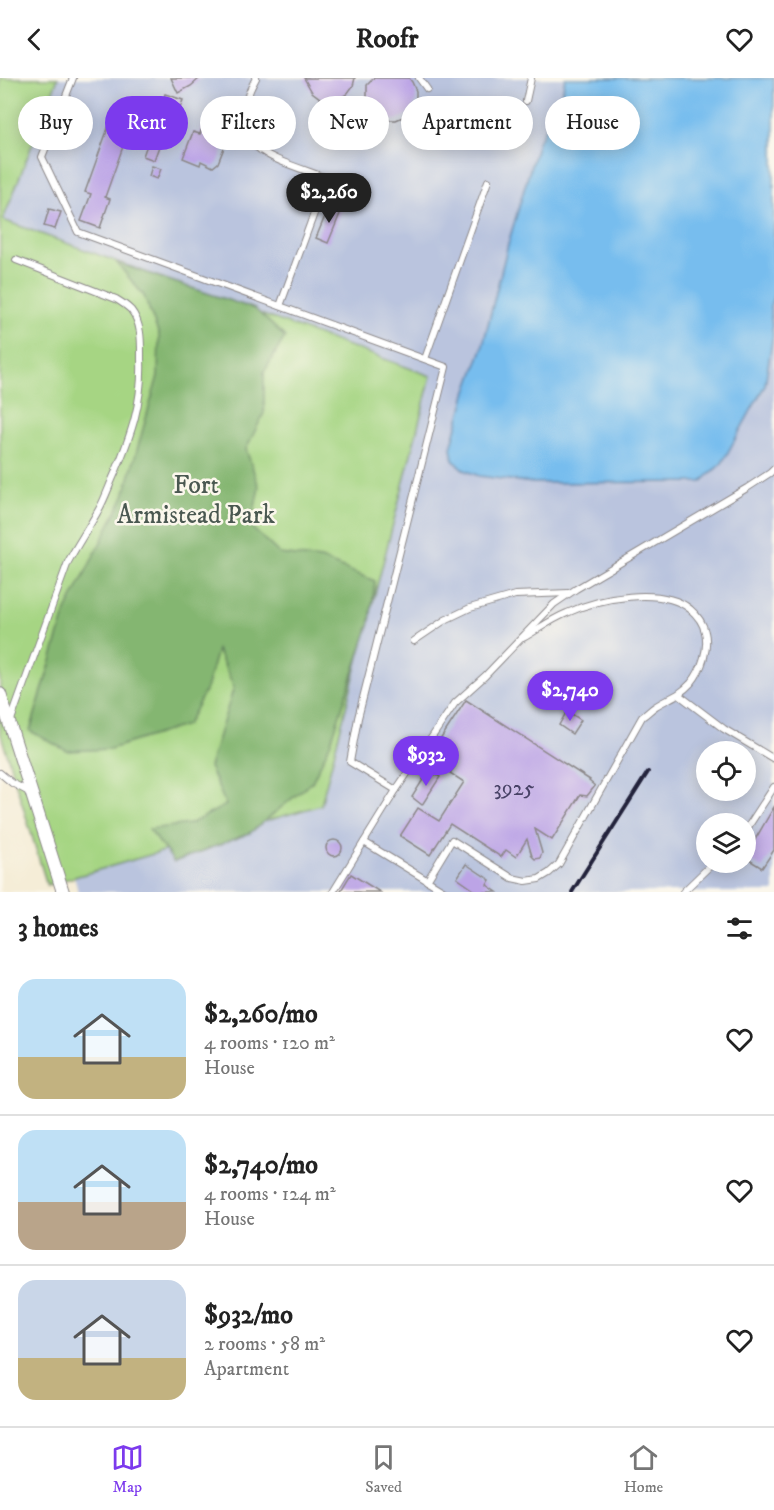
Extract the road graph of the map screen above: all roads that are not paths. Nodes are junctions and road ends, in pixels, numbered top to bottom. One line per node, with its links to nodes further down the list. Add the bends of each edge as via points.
1 (74, 78): 9 (lane, via 42,157 78,232)
2 (256, 78): 9 (lane, via 242,111 246,135 270,157 327,178)
3 (419, 78): 5 (lane)
4 (531, 78): 6 (lane)
5 (426, 89)
6 (527, 96)
7 (488, 181): 10 (lane)
8 (16, 260): 17 (lane, via 116,299 130,309 140,336 142,371 129,440 100,508 68,562)
9 (280, 306): 10 (lane)
10 (425, 359): 21 (lane, via 446,367 350,762)
11 (774, 469): 12 (lane)
12 (569, 593): 13 (lane, via 515,595 470,608); 14 (lane)
13 (414, 641)
14 (515, 643): 16 (lane, via 565,613 591,603 646,596 668,598 697,615 707,642 692,682); 21 (lane, via 455,702)
15 (0, 694): 17 (street)
16 (679, 695): 18 (lane, via 724,729); 26 (lane, via 642,717 559,864 549,873 526,881 512,878 452,840)
17 (9, 723): 22 (street)
18 (774, 759)
19 (0, 773): 22 (lane)
20 (774, 787): 23 (lane)
21 (396, 790): 24 (lane)
22 (32, 793): 27 (street)
23 (756, 815)
24 (364, 842): 26 (lane); 28 (lane)
25 (703, 873): 30 (lane)
26 (428, 881): 29 (lane)
27 (63, 892)
28 (333, 892)
29 (446, 892)
30 (683, 892)

